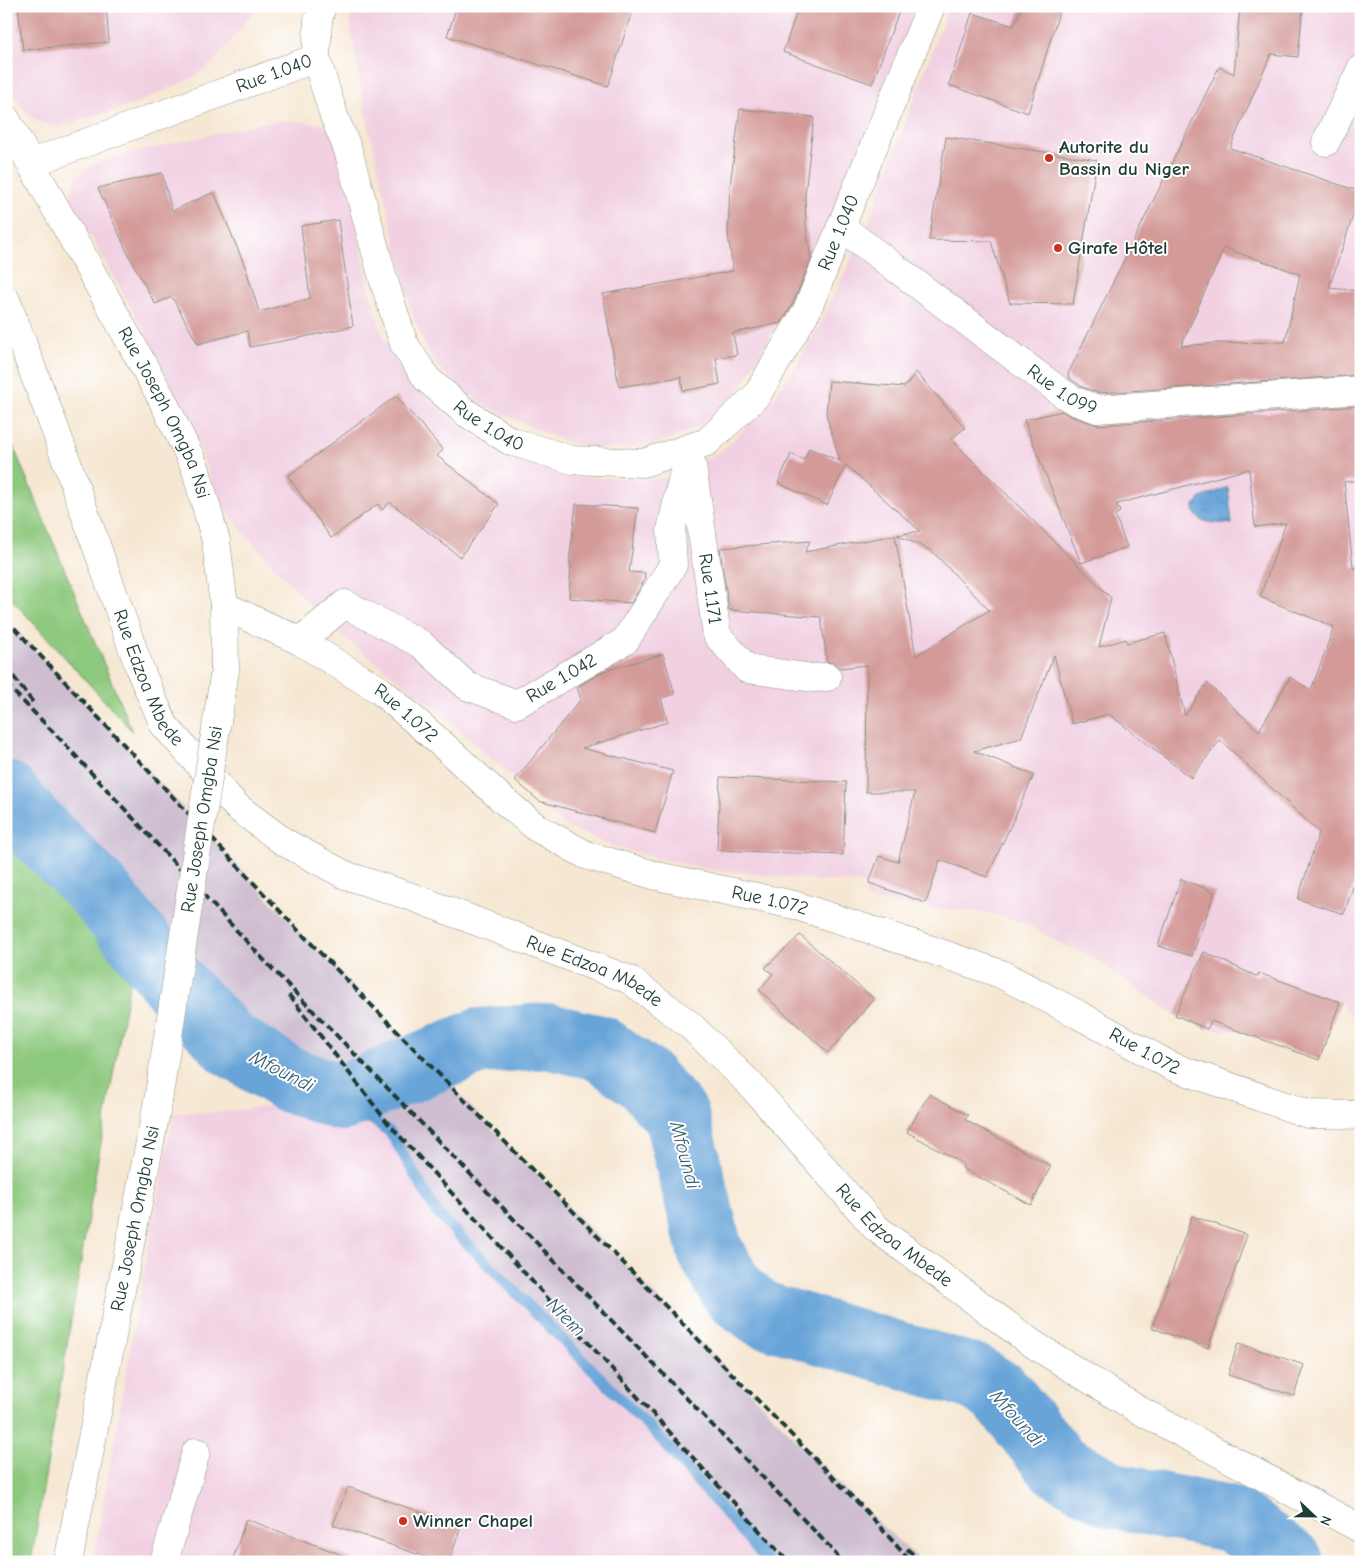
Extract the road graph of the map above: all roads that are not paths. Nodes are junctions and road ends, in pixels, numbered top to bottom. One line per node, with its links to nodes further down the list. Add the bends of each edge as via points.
1 (322, 6): 3 (street)
2 (931, 6): 8 (street, Rue 1.040)
3 (316, 58): 7 (street, Rue 1.040); 11 (street, Rue 1.040, via 348,150 404,344 427,379 465,412 510,441 572,460 643,463)
4 (1361, 69): 6 (street)
5 (6, 119): 7 (street, Rue Joseph Omgba Nsi)
6 (1326, 142)
7 (30, 163): 12 (street, Rue Joseph Omgba Nsi, via 161,397 195,467 216,541)
8 (841, 227): 10 (street, Rue 1.099, via 1062,393 1097,409); 11 (street, Rue 1.040, via 807,310 757,395 707,442)
9 (6, 300): 17 (street, Rue Edzoa Mbede, via 140,672 164,726 237,807 284,842 345,875 415,898 630,980 690,1025 750,1084 876,1228 1033,1344 1137,1409)
10 (1361, 390)
11 (689, 448): 13 (street, Rue 1.042, via 671,530 673,565 625,641 517,704 467,686 421,644 345,604); 14 (street, Rue 1.171, via 717,635 747,669)
12 (224, 606): 13 (street, Rue 1.072); 18 (street, Rue Joseph Omgba Nsi, bridge, via 225,670 158,1101)
13 (300, 641): 15 (street, Rue 1.072, via 380,691 537,828 586,856 657,876 794,905 911,943 1000,974 1171,1066 1308,1114)
14 (827, 677)
15 (1361, 1115)
16 (196, 1452): 19 (street)
17 (1361, 1529)
18 (68, 1562)
19 (164, 1562)

